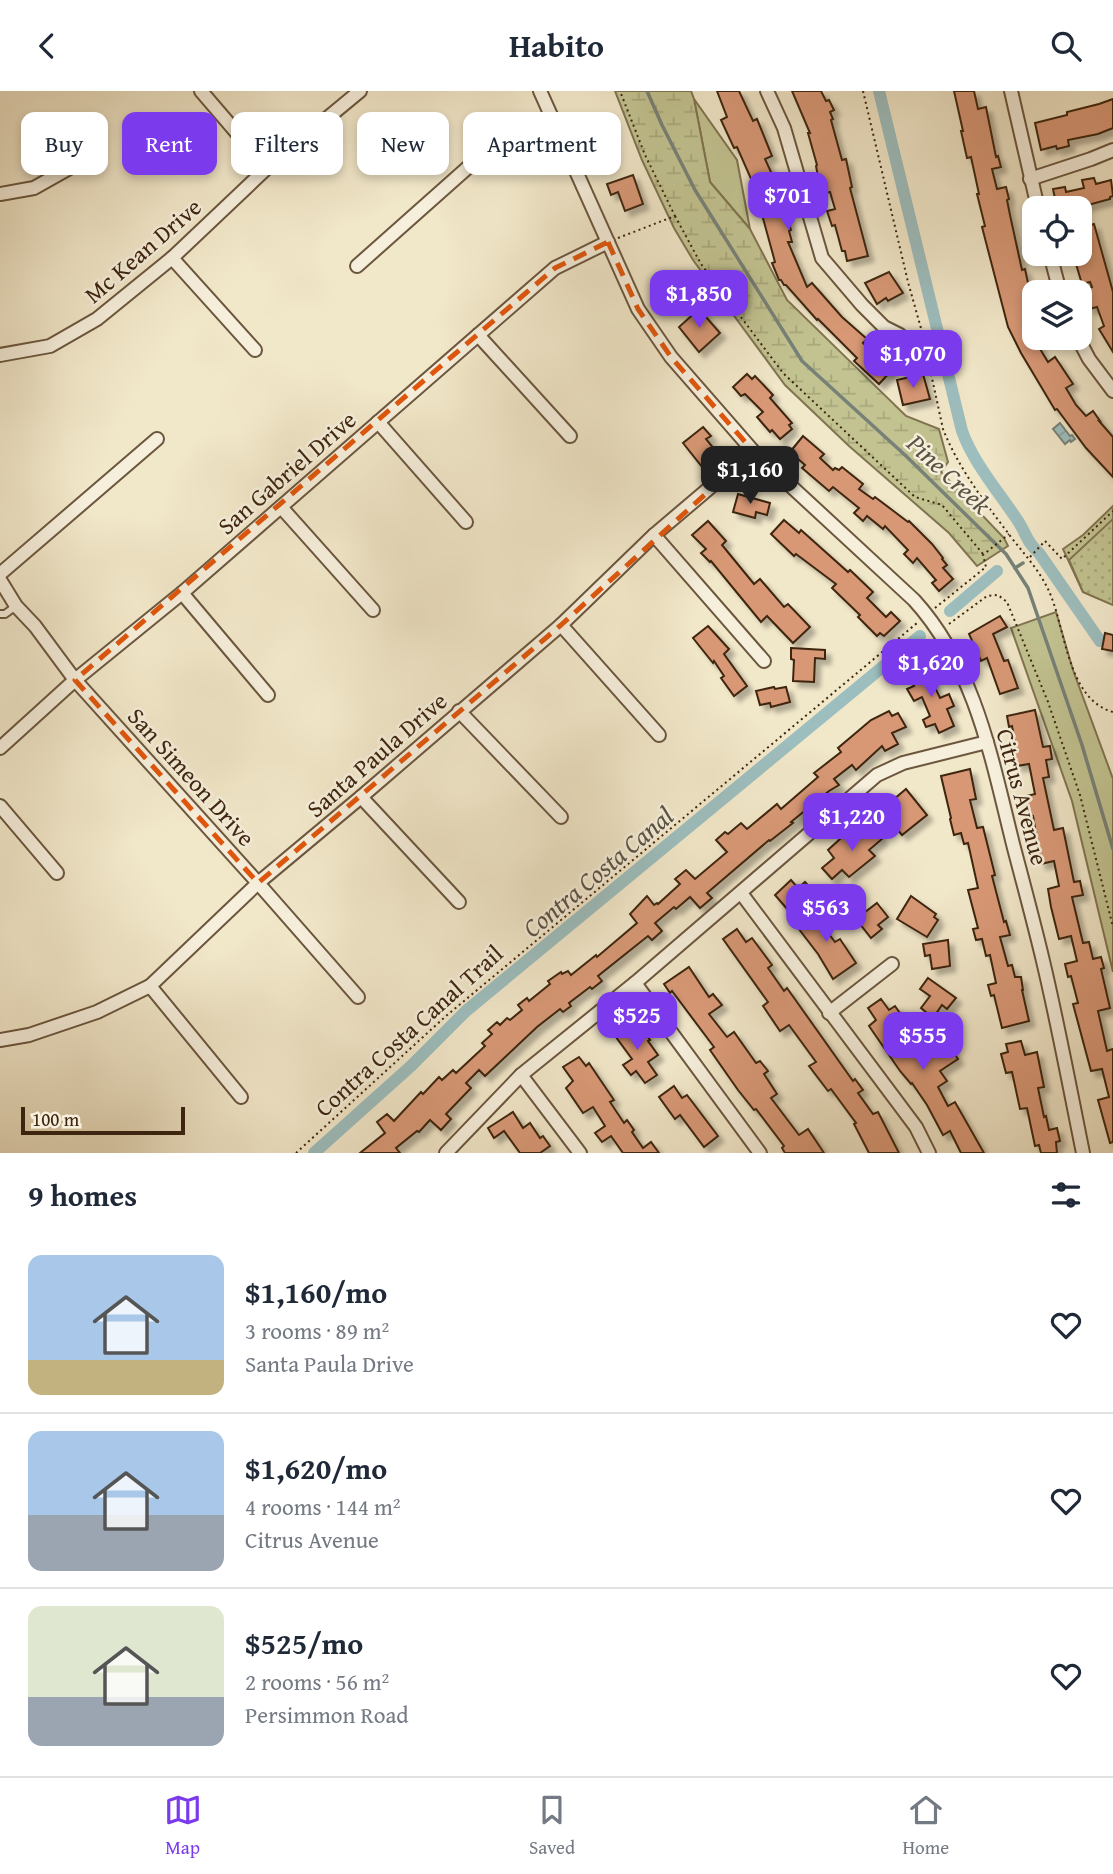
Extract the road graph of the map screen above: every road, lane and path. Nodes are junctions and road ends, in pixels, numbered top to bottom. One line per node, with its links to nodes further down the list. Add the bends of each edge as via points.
1 (201, 91): 10 (street)
2 (360, 91): 8 (street, Mc Kean Drive)
3 (540, 91): 9 (street, Citrus Avenue)
4 (620, 91): 19 (path)
5 (767, 91): 24 (street, via 784,128 822,258 884,327)
6 (863, 91): 36 (path, via 943,429 966,475)
7 (1010, 91): 16 (street)
8 (335, 112)
9 (549, 112)
10 (231, 126)
11 (1113, 150): 16 (street)
12 (463, 172): 22 (street)
13 (57, 175): 17 (street, via 34,188)
14 (260, 175): 21 (street, Mc Kean Drive)
15 (578, 175): 20 (street, Citrus Avenue)
16 (1030, 179): 18 (street)
17 (0, 194)
18 (1035, 196)
19 (675, 216): 20 (path); 38 (path, via 701,264 783,373 915,497 942,505)
20 (608, 241): 23 (street, San Gabriel Drive, via 555,268); 32 (street, Citrus Avenue, via 638,309 671,357)
21 (172, 258): 25 (street); 27 (street, Mc Kean Drive, via 86,326 50,346)
22 (357, 266)
23 (478, 335): 29 (street, San Gabriel Drive); 30 (street)
24 (900, 335)
25 (255, 350)
26 (1084, 350): 28 (street)
27 (0, 355)
28 (1113, 391)
29 (378, 422): 33 (street, San Gabriel Drive); 35 (street)
30 (570, 436)
31 (157, 439): 40 (street)
32 (753, 451): 37 (street, Santa Paula Drive); 46 (street, Citrus Avenue)
33 (281, 507): 42 (street, San Gabriel Drive); 44 (street)
34 (1113, 511): 39 (path, via 1062,559 1045,541)
35 (466, 522)
36 (1009, 534): 38 (path, Contra Costa Canal Trail); 39 (path)
37 (654, 535): 47 (street, Santa Paula Drive); 49 (street)
38 (985, 554): 46 (path, Contra Costa Canal Trail, via 986,567)
39 (1029, 558): 53 (path, via 1049,590 1073,670 1085,693)
40 (0, 574)
41 (0, 580): 43 (street, San Simeon Drive)
42 (182, 593): 50 (street, San Gabriel Drive); 51 (street)
43 (16, 606): 45 (lane); 50 (street, San Simeon Drive)
44 (373, 610)
45 (0, 614)
46 (927, 615): 48 (street, Citrus Avenue); 73 (path, Contra Costa Canal Trail, via 446,1016)
47 (561, 625): 52 (street, Santa Paula Drive); 54 (street)
48 (938, 632): 55 (street, Citrus Avenue, via 969,687); 64 (path, via 987,596 998,595 1007,602 1080,795)
49 (764, 661)
50 (75, 680): 56 (street, San Gabriel Drive); 61 (street, San Simeon Drive)
51 (268, 695)
52 (459, 711): 57 (street, Santa Paula Drive); 59 (street)
53 (1113, 712)
54 (659, 736)
55 (987, 742): 62 (street, via 903,763 877,775); 78 (street, Citrus Avenue, via 1043,963)
56 (0, 748)
57 (362, 797): 61 (street, Santa Paula Drive); 63 (street)
58 (0, 806): 60 (street)
59 (561, 817)
60 (57, 873)
61 (258, 883): 67 (street, Santa Paula Drive); 68 (street, San Simeon Drive)
62 (741, 893): 66 (street); 69 (street)
63 (459, 902)
64 (1113, 927)
65 (892, 964): 69 (street)
66 (635, 983): 71 (street); 76 (street)
67 (150, 986): 70 (street, Santa Paula Drive, via 97,1012); 72 (street)
68 (358, 997)
69 (829, 1013): 77 (street, via 916,1127)
70 (0, 1040)
71 (521, 1075): 74 (street); 75 (street)
72 (240, 1097)
73 (296, 1153)
74 (446, 1153)
75 (580, 1153)
76 (760, 1153)
77 (929, 1153)
78 (1083, 1153)

